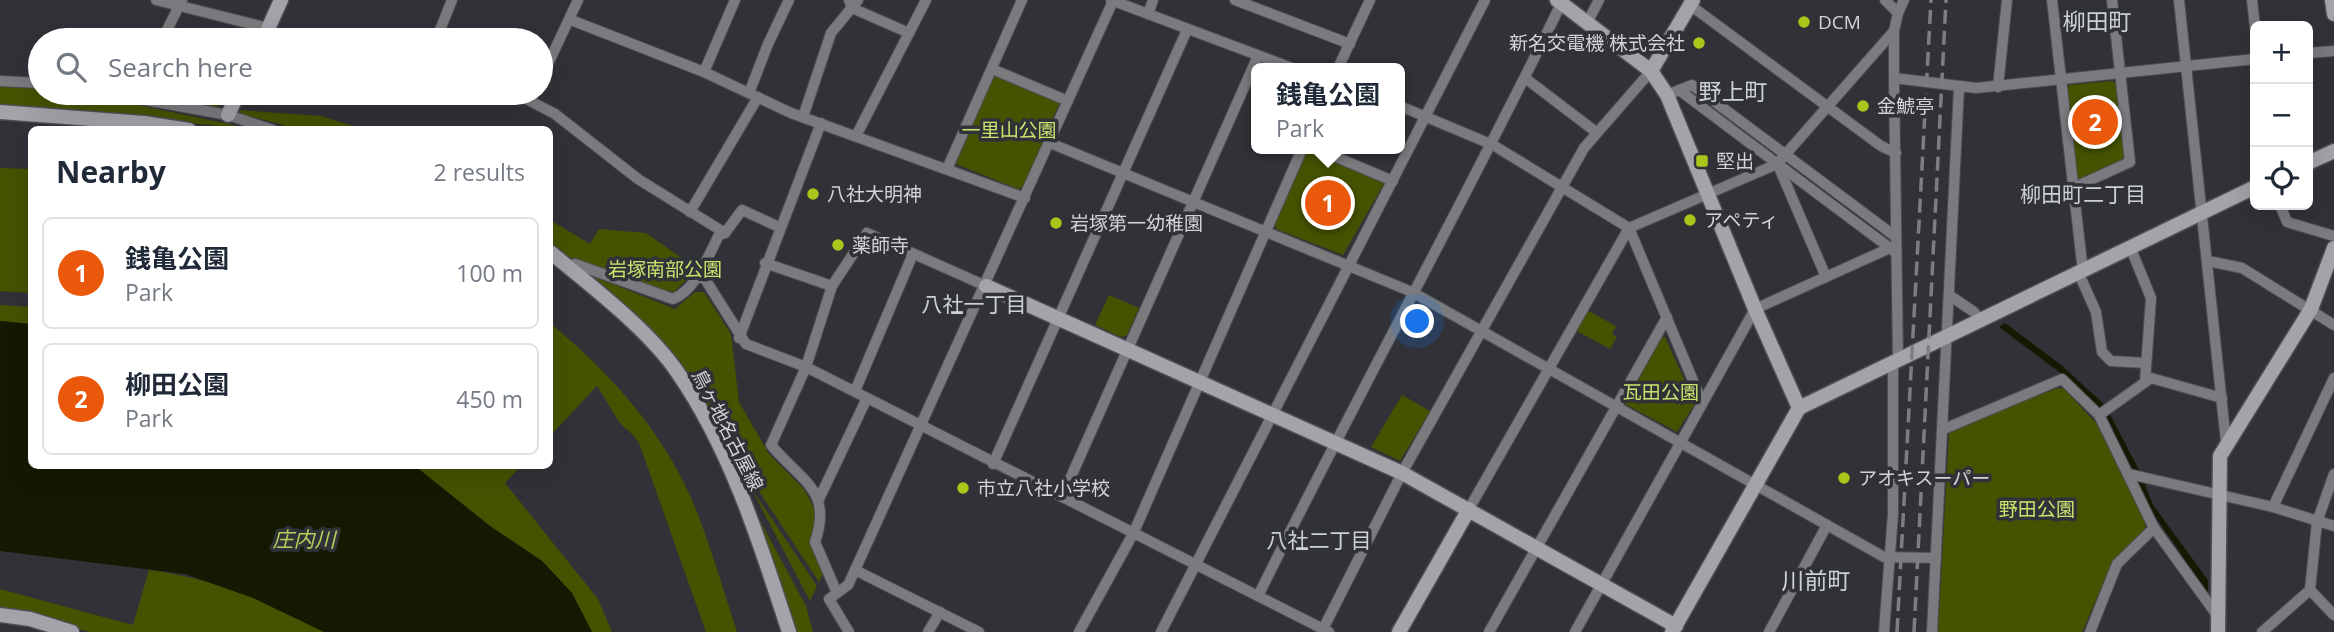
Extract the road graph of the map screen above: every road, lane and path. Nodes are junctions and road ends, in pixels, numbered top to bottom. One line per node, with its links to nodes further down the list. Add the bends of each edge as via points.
1 (156, 0): 23 (street)
2 (281, 0): 37 (street)
3 (452, 0): 38 (street)
4 (578, 0): 32 (street)
5 (735, 0): 55 (street)
6 (789, 0): 65 (street, via 768,44)
7 (926, 0): 41 (street)
8 (1022, 0): 52 (street)
9 (1112, 0): 30 (street); 66 (street)
10 (1153, 0): 30 (street)
11 (1235, 0): 28 (street)
12 (1356, 0): 24 (street)
13 (1485, 0): 74 (street)
14 (1599, 0): 34 (street)
15 (1885, 0): 29 (street)
16 (1904, 0): 29 (street)
17 (2007, 0): 63 (street)
18 (2052, 0): 59 (street)
19 (2112, 0): 56 (street)
20 (2179, 0): 51 (street)
21 (2252, 0): 33 (street)
22 (2332, 0): 31 (street)
23 (180, 2): 35 (street); 36 (street)
24 (1369, 2): 42 (street)
25 (1559, 2): 34 (street); 57 (street)
26 (853, 3): 41 (street); 75 (street, via 831,33)
27 (1692, 3): 54 (street); 70 (street)
28 (1260, 5): 42 (street)
29 (1898, 13): 40 (street)
30 (1147, 14): 39 (street)
31 (2334, 14)
32 (571, 20): 45 (street); 55 (street)
33 (2254, 21)
34 (1587, 23): 54 (street)
35 (168, 28)
36 (252, 28)
37 (268, 28)
38 (441, 28)
39 (1187, 30): 46 (street); 90 (street)
40 (1894, 32): 58 (street); 70 (street)
41 (909, 33): 80 (street)
42 (1350, 44): 50 (street)
43 (2334, 51): 44 (street)
44 (2313, 53)
45 (553, 55)
46 (1258, 55): 48 (street); 49 (street)
47 (2250, 60): 51 (street)
48 (1254, 63)
49 (1279, 63)
50 (1340, 63)
51 (2187, 68): 56 (street); 100 (street)
52 (992, 69): 66 (street); 89 (street)
53 (1251, 71): 97 (street)
54 (1651, 71): 64 (street); 79 (street)
55 (704, 72): 65 (street)
56 (2121, 74): 59 (street); 93 (street, via 2130,162)
57 (1525, 78): 79 (street); 82 (street)
58 (1894, 78): 62 (street); 84 (street)
59 (2061, 80): 63 (street); 93 (street)
60 (0, 81): 61 (street)
61 (28, 82)
62 (1959, 87): 63 (street); 122 (street)
63 (1998, 87)
64 (1673, 93): 87 (street, via 1692,85); 95 (street)
65 (754, 95): 75 (street); 99 (street)
66 (1068, 101): 81 (street)
67 (170, 105): 73 (street)
68 (233, 105): 73 (street)
69 (543, 105): 99 (street, via 638,179)
70 (1827, 107): 84 (street); 87 (street)
71 (1405, 108): 74 (street)
72 (0, 112): 77 (street)
73 (228, 116): 78 (street)
74 (1429, 116): 82 (street); 91 (street)
75 (803, 117): 76 (street)
76 (821, 123): 80 (street); 101 (street)
77 (166, 126)
78 (260, 126)
79 (1597, 132): 92 (street)
80 (856, 136): 89 (street)
81 (1050, 143): 90 (street); 96 (street)
82 (1493, 145): 92 (street); 121 (street)
83 (2334, 151): 88 (street)
84 (1896, 153): 106 (street)
85 (1300, 154): 103 (street)
86 (1329, 154): 91 (street)
87 (1782, 159): 95 (street); 106 (street); 109 (street); 118 (street)
88 (2313, 161)
89 (947, 169): 96 (street)
90 (1123, 173): 97 (street); 126 (street)
91 (1393, 181): 114 (street)
92 (1562, 187): 102 (street); 129 (street)
93 (2073, 188): 116 (street)
94 (2250, 190): 100 (street)
95 (1708, 195): 102 (street); 123 (street)
96 (1025, 198): 120 (street)
97 (1194, 200): 103 (street); 132 (street)
98 (2282, 210): 105 (street, via 2287,222)
99 (690, 212): 104 (street)
100 (2203, 213): 108 (street); 112 (street)
101 (779, 227): 104 (street, via 743,209); 113 (street)
102 (1629, 228): 125 (street); 136 (street)
103 (1266, 230): 114 (street); 138 (street)
104 (725, 233): 117 (street, via 719,235)
105 (2334, 236)
106 (1896, 237): 109 (street)
107 (2334, 247): 124 (street)
108 (2131, 248): 116 (street); 134 (street, via 2151,298)
109 (1893, 250): 118 (street); 133 (street)
110 (913, 254): 119 (street, via 866,233); 120 (street); 140 (street)
111 (553, 255): 115 (street, 鳥ヶ地名古屋線)
112 (2208, 261): 124 (street, via 2242,268); 142 (street)
113 (765, 263): 119 (street); 130 (street)
114 (1348, 265): 121 (street); 147 (street)
115 (567, 266): 117 (street, via 576,264 673,299); 184 (street, 鳥ヶ地名古屋線, via 649,339 677,372 734,479)
116 (2081, 273): 127 (street); 134 (street, via 2096,312 2102,352 2110,361)
117 (697, 277): 130 (street, via 705,279)
118 (1826, 277): 123 (street)
119 (832, 286): 135 (street)
120 (986, 286): 126 (street); 148 (street)
121 (1412, 292): 129 (street); 150 (street)
122 (1949, 295): 127 (street); 131 (street)
123 (1755, 309): 143 (street); 145 (street)
124 (2311, 309): 128 (street); 152 (street)
125 (1667, 317): 143 (street); 144 (street)
126 (1058, 319): 132 (street); 153 (street)
127 (1980, 321): 131 (street)
128 (2334, 325)
129 (1482, 329): 136 (street); 154 (street)
130 (739, 338): 135 (street)
131 (1947, 338): 133 (street); 149 (street)
132 (1128, 350): 138 (street); 159 (street)
133 (1895, 362): 145 (street); 169 (street)
134 (2146, 363): 139 (street)
135 (806, 367): 140 (street); 160 (street, via 771,444)
136 (1549, 368): 144 (street); 162 (street)
137 (2334, 378): 161 (street)
138 (1199, 382): 147 (street); 167 (street)
139 (2145, 382): 142 (street, via 2151,378); 146 (street)
140 (855, 391): 141 (street)
141 (867, 398): 148 (street); 160 (street)
142 (2222, 398): 152 (street)
143 (1703, 401): 151 (street)
144 (1616, 406): 151 (street); 168 (street)
145 (1799, 408): 157 (street)
146 (2103, 412): 149 (street, via 2062,379); 156 (street)
147 (1270, 414): 150 (street); 171 (street)
148 (921, 427): 153 (street); 172 (street)
149 (1944, 429): 170 (street)
150 (1334, 442): 154 (street); 176 (street)
151 (1680, 442): 157 (street); 173 (street)
152 (2226, 442): 158 (street, via 2220,456)
153 (993, 464): 159 (street)
154 (1402, 473): 162 (street); 181 (street)
155 (2334, 474): 163 (street)
156 (2135, 475): 158 (street); 166 (street)
157 (1756, 485): 164 (street); 182 (street)
158 (2219, 496): 161 (street); 179 (street)
159 (1062, 497): 167 (street)
160 (819, 499): 175 (street, via 823,521 815,542)
161 (2273, 507): 163 (street)
162 (1469, 509): 168 (street); 190 (street)
163 (2317, 522): 165 (street); 174 (street)
164 (1827, 525): 169 (street); 193 (street)
165 (2334, 526)
166 (2154, 528): 179 (street); 196 (street, via 2117,564)
167 (1133, 534): 171 (street); 188 (street)
168 (1536, 547): 173 (street); 191 (street)
169 (1890, 557): 170 (street); 194 (street)
170 (1936, 558): 195 (street)
171 (1194, 565): 176 (street); 189 (street)
172 (855, 570): 175 (street, via 848,586); 177 (street)
173 (1602, 585): 182 (street); 192 (street)
174 (2310, 590): 180 (street); 198 (street)
175 (837, 593): 185 (street, via 829,600)
176 (1258, 596): 181 (street)
177 (940, 612): 186 (street); 187 (street)
178 (0, 615): 183 (street)
179 (2217, 615): 197 (street)
180 (2334, 615)
181 (1326, 630)
182 (1679, 630)
183 (72, 632)
184 (789, 632)
185 (849, 632)
186 (928, 632)
187 (979, 632)
188 (1079, 632)
189 (1161, 632)
190 (1399, 632)
191 (1489, 632)
192 (1575, 632)
193 (1769, 632)
194 (1884, 632)
195 (1932, 632)
196 (2090, 632)
197 (2218, 632)
198 (2262, 632)

